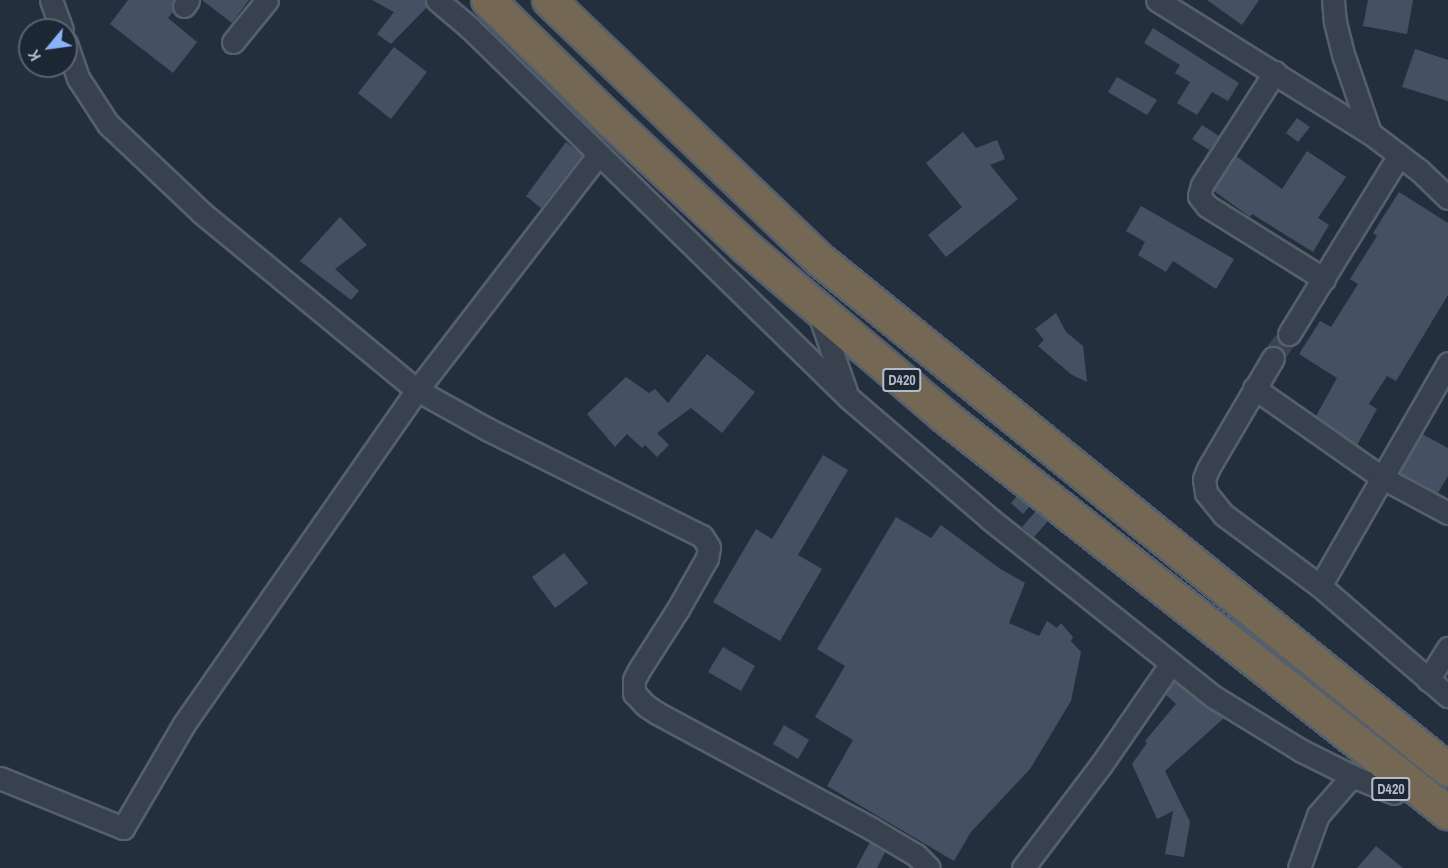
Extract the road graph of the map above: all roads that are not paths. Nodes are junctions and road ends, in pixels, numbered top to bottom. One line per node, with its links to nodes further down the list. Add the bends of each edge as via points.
1 (51, 0): 8 (street)
2 (267, 0): 9 (street)
3 (437, 0): 13 (street)
4 (488, 0): 19 (highway, D420, via 740,241)
5 (549, 0): 33 (highway, D420, via 819,259)
6 (1157, 0): 10 (street)
7 (1333, 0): 12 (street, via 1344,57)
8 (58, 18)
9 (233, 42)
10 (1275, 72): 12 (street); 18 (street, via 1202,185 1199,196 1207,206)
11 (78, 78): 24 (street, via 108,124 202,213)
12 (1371, 133): 14 (street)
13 (599, 154): 24 (street); 25 (street)
14 (1399, 155): 15 (street); 18 (street)
15 (1420, 171): 16 (street); 17 (street)
16 (1448, 178)
17 (1448, 198)
18 (1324, 279): 20 (street)
19 (817, 307): 25 (street); 34 (highway, D420, via 944,416)
20 (1289, 334)
21 (1273, 358): 23 (street)
22 (1448, 363): 26 (street)
23 (1254, 388): 26 (street); 28 (street, via 1208,469 1204,479 1206,493 1224,514)
24 (417, 390): 38 (street, via 184,724 123,828); 42 (street, via 702,536 709,547 707,558 639,670 633,693 657,713 898,844)
25 (849, 398): 30 (street)
26 (1381, 477): 27 (street); 28 (street)
27 (1448, 513)
28 (1320, 586): 31 (street)
29 (1448, 648): 31 (street)
30 (1170, 665): 37 (street, via 1264,730); 43 (street)
31 (1428, 680): 32 (street)
32 (1448, 696)
33 (1378, 715): 35 (highway, D420, via 1430,735); 36 (highway)
34 (1343, 730): 39 (highway, D420); 40 (highway)
35 (1448, 747)
36 (1448, 770)
37 (1352, 776): 39 (street); 44 (street, via 1318,815)
38 (0, 778)
39 (1394, 793): 41 (highway, D420)
40 (1448, 813)
41 (1448, 838)
42 (929, 868)
43 (1023, 868)
44 (1299, 868)

